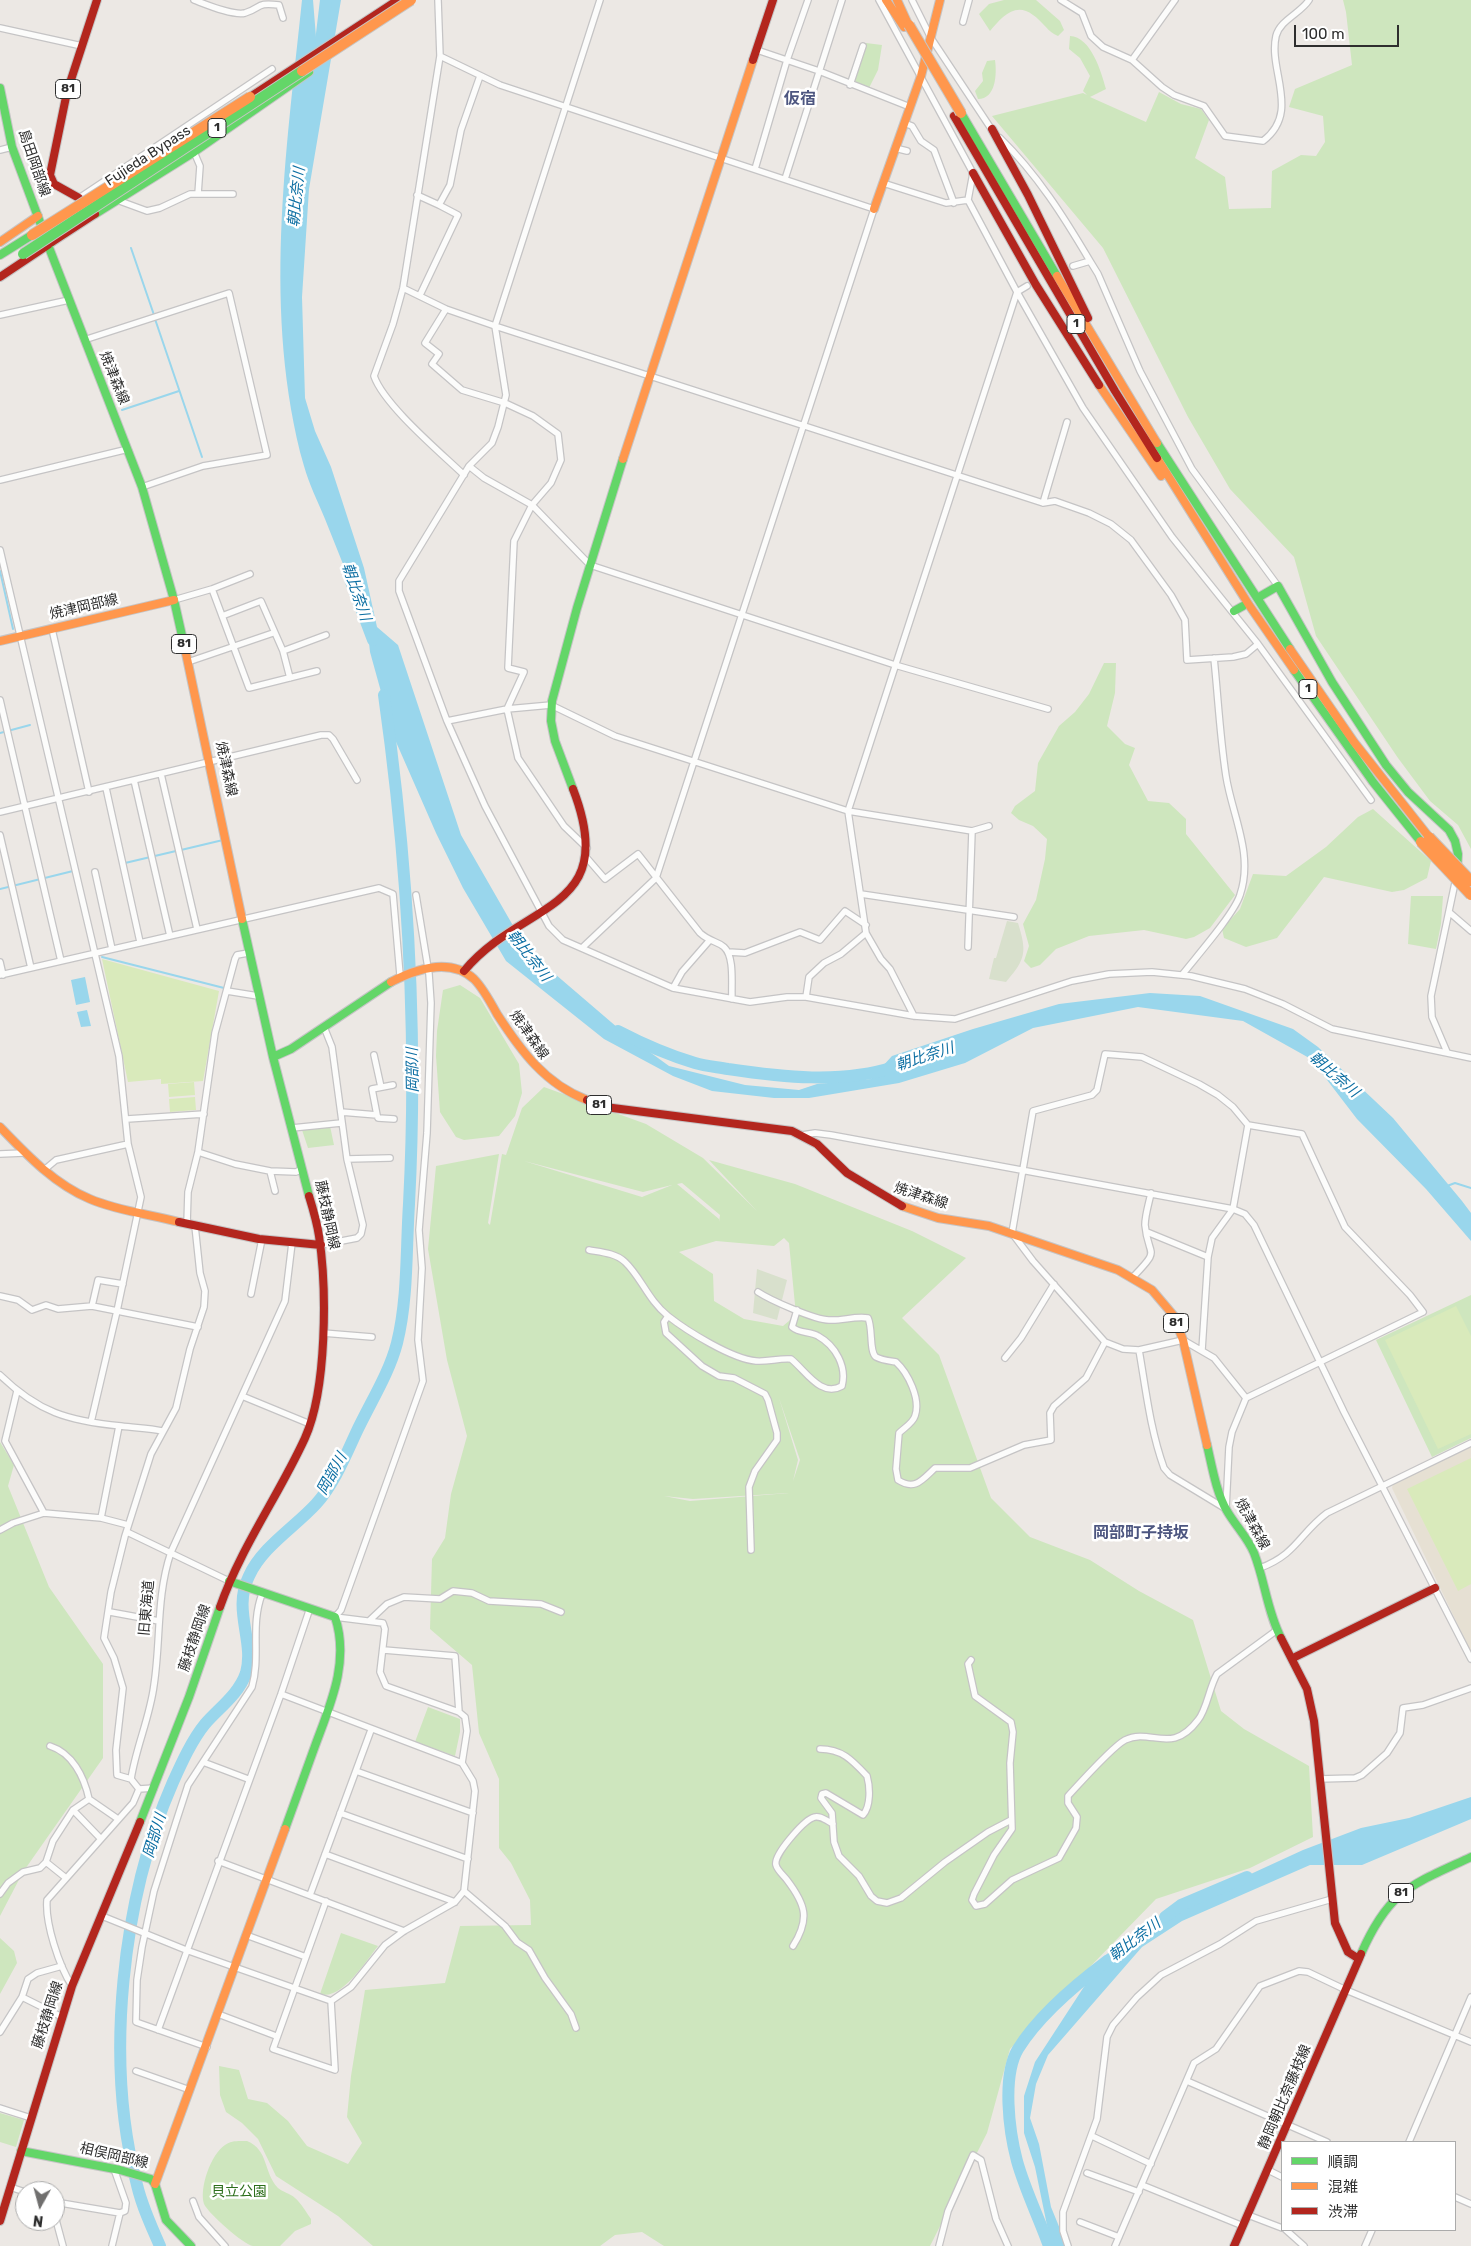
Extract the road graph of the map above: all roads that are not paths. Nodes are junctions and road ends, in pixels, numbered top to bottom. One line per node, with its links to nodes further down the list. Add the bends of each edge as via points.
1 (97, 0): 25 (main road, 81)
2 (194, 0): 20 (street, via 235,13 245,13 265,3 279,5)
3 (398, 0): 65 (main road, Fujieda Bypass / 1, bridge)
4 (412, 0): 46 (main road, bridge); 68 (main road, Fujieda Bypass / 1, bridge)
5 (438, 0): 28 (street)
6 (600, 0): 37 (street)
7 (773, 0): 27 (main road)
8 (808, 0): 29 (street)
9 (842, 0): 32 (street)
10 (879, 0): 34 (street)
11 (886, 0): 22 (main road)
12 (891, 0): 22 (main road)
13 (897, 0): 22 (main road)
14 (912, 0): 24 (street)
15 (940, 0): 24 (main road)
16 (969, 0): 21 (street)
17 (1061, 0): 30 (street, via 1082,13 1092,36 1103,47)
18 (1176, 0): 30 (street)
19 (1309, 0): 30 (street, via 1279,29 1276,36 1282,103 1274,133 1263,141 1225,136 1204,106 1162,87)
20 (283, 18)
21 (963, 22)
22 (906, 26): 39 (main road, bridge)
23 (0, 28): 25 (street)
24 (932, 38): 34 (main road); 41 (street)
25 (82, 46): 55 (main road, 81, via 67,92 50,175 54,184)
26 (863, 46): 35 (street)
27 (757, 50): 29 (street); 47 (main road)
28 (440, 56): 33 (street); 54 (street)
29 (787, 60): 32 (street); 48 (street)
30 (1132, 60)
31 (272, 69): 55 (street)
32 (819, 71): 35 (street); 50 (street)
33 (480, 76): 37 (street); 59 (street, via 461,130 450,185)
34 (921, 76): 38 (main road); 49 (street)
35 (850, 85): 38 (street)
36 (0, 88): 42 (main road, 島田岡部線)
37 (566, 107): 47 (street); 77 (street)
38 (910, 107): 40 (main road)
39 (958, 115): 80 (main road); 92 (main road, 1, via 1115,391)
40 (904, 123): 43 (main road); 58 (street, via 912,126 921,141 934,150)
41 (992, 129): 66 (street, via 1049,195); 80 (main road)
42 (11, 142): 44 (street); 62 (main road, 島田岡部線)
43 (894, 148): 45 (street); 51 (main road)
44 (0, 150)
45 (908, 151)
46 (194, 152): 52 (street, via 200,166); 56 (main road)
47 (721, 158): 48 (street); 79 (main road)
48 (755, 169): 50 (street)
49 (973, 173): 57 (street); 92 (main road, via 1085,365)
50 (785, 179): 60 (street)
51 (883, 183): 58 (street); 60 (main road)
52 (198, 194): 53 (street); 56 (street, via 190,194 147,211)
53 (233, 194)
54 (417, 196): 59 (street); 71 (street)
55 (79, 198): 61 (main road, 81)
56 (117, 200): 61 (main road)
57 (966, 201): 58 (street); 72 (street)
58 (954, 203)
59 (439, 205): 73 (street, via 458,215)
60 (874, 209): 83 (street)
61 (95, 214): 64 (main road)
62 (38, 216): 63 (main road); 64 (main road, 島田岡部線)
63 (0, 242)
64 (48, 245): 69 (main road); 74 (main road, 焼津森線 / 81)
65 (0, 255)
66 (1090, 261): 67 (street); 96 (street, via 1140,371 1192,469)
67 (1074, 266)
68 (0, 268)
69 (0, 276)
70 (1027, 286): 72 (street)
71 (402, 288): 73 (street); 86 (street, via 374,376 408,422)
72 (1017, 292): 87 (street); 101 (street, via 1083,408 1124,469 1193,564)
73 (420, 295): 75 (street)
74 (69, 300): 76 (street); 78 (main road, 焼津森線 / 81)
75 (446, 309): 77 (street); 81 (street, via 425,343 439,354 432,364 462,390)
76 (0, 315)
77 (495, 326): 79 (street); 81 (street, via 506,395)
78 (84, 340): 84 (main road, 焼津森線 / 81); 89 (street, via 229,293 267,455 203,466)
79 (650, 375): 83 (street); 94 (main road)
80 (1128, 397): 137 (main road, via 1258,604)
81 (504, 403): 85 (street, via 492,443); 91 (street, via 534,416 558,434 562,460 551,484)
82 (1067, 422): 90 (street)
83 (803, 425): 87 (street); 102 (street)
84 (128, 452): 88 (street, via 124,450); 89 (main road, 焼津森線 / 81)
85 (469, 466): 86 (street); 91 (street)
86 (464, 475): 121 (street, via 399,581 399,591)
87 (956, 475): 90 (street); 114 (street)
88 (0, 480)
89 (142, 486): 99 (main road, 焼津森線 / 81)
90 (1043, 503): 112 (street, via 1055,501 1089,513 1111,524 1131,540 1185,620 1187,660)
91 (532, 505): 94 (street); 119 (street, via 514,541 508,668 524,672)
92 (1202, 530): 137 (main road, 1, via 1249,605 1347,746 1398,815)
93 (0, 550): 107 (street)
94 (590, 564): 102 (street); 118 (main road)
95 (250, 574): 97 (street)
96 (1278, 586): 98 (main road); 140 (main road, via 1294,609 1333,683 1383,761 1411,797 1436,815 1456,839 1460,856)
97 (212, 589): 99 (street); 103 (street)
98 (1259, 597)
99 (174, 600): 104 (main road, 焼津岡部線); 113 (main road, 焼津森線 / 81)
100 (1243, 606): 101 (main road)
101 (1234, 611): 109 (street)
102 (742, 615): 114 (street); 123 (street)
103 (222, 616): 105 (street, via 261,601); 110 (street)
104 (52, 629): 107 (main road, 焼津岡部線); 128 (street)
105 (274, 633): 110 (street); 111 (street)
106 (326, 635): 111 (street)
107 (20, 637): 108 (main road, 焼津岡部線); 129 (street)
108 (0, 641)
109 (1258, 644): 112 (street, via 1246,654); 130 (street)
110 (234, 648): 113 (street); 116 (street, via 249,688)
111 (283, 651): 116 (street)
112 (1214, 658): 171 (street, via 1226,775 1233,810 1243,837 1244,868 1240,896)
113 (188, 662): 122 (main road, 焼津森線 / 81)
114 (895, 664): 120 (street); 132 (street)
115 (317, 671): 116 (street)
116 (290, 678)
117 (0, 700): 131 (street)
118 (551, 705): 119 (street); 123 (street, via 616,736); 138 (main road, via 555,736 584,821)
119 (507, 709): 121 (street); 138 (street, via 518,758 564,826)
120 (1048, 709)
121 (447, 722): 148 (street)
122 (210, 761): 124 (street); 126 (street, via 329,735); 150 (main road, 焼津森線 / 81)
123 (693, 761): 132 (street); 141 (street)
124 (162, 774): 125 (street); 152 (street)
125 (134, 780): 127 (street); 155 (street)
126 (357, 780)
127 (106, 788): 128 (street); 157 (street)
128 (90, 792): 129 (street)
129 (58, 798): 131 (street); 162 (street)
130 (1371, 800)
131 (26, 805): 133 (street); 164 (street)
132 (848, 811): 135 (street); 143 (street)
133 (0, 812)
134 (989, 826): 135 (street)
135 (972, 831): 146 (street)
136 (0, 835): 166 (street)
137 (1425, 840): 142 (main road, bridge); 145 (main road, 1, bridge)
138 (586, 852): 141 (street, via 605,880 638,854); 148 (main road, via 579,878 569,892)
139 (95, 872): 160 (street)
140 (1456, 877): 142 (main road); 147 (street)
141 (656, 878): 156 (street); 158 (street)
142 (1471, 880)
143 (861, 894): 146 (street); 151 (street)
144 (416, 895): 167 (street)
145 (1471, 895)
146 (970, 912): 149 (street); 159 (street)
147 (1449, 912): 153 (street); 179 (street, via 1430,996 1432,1017)
148 (538, 914): 158 (street, via 563,940); 168 (main road, via 486,947)
149 (1014, 917)
150 (243, 919): 152 (street); 163 (main road, 焼津森線 / 81); 170 (street, via 372,889 388,890 393,894)
151 (866, 925): 154 (street); 161 (street, via 845,911 820,940 800,932 745,953)
152 (197, 929): 155 (street)
153 (1471, 931)
154 (866, 933): 175 (street, via 809,977); 177 (street, via 890,969)
155 (170, 936): 157 (street)
156 (709, 941): 161 (street, via 723,946); 172 (street, via 682,972)
157 (140, 942): 160 (street)
158 (583, 947): 172 (street)
159 (968, 947)
160 (112, 949): 162 (street)
161 (728, 952): 176 (street)
162 (95, 953): 164 (street); 188 (street, via 119,1056)
163 (248, 953): 173 (street, via 236,957); 174 (main road, 焼津森線 / 81)
164 (61, 961): 166 (street)
165 (0, 962): 169 (street)
166 (31, 968): 169 (street)
167 (425, 968): 168 (main road, via 453,967); 170 (main road); 261 (street, via 431,1003 419,1230 422,1268 418,1340 423,1381 341,1610)
168 (464, 971): 194 (main road, 焼津森線 / 81, via 481,989 528,1061 558,1087 581,1099 605,1107 792,1131)
169 (2, 975)
170 (402, 975): 178 (main road)
171 (1182, 975): 177 (street, via 1152,972 1109,974 1052,987 963,1018); 179 (street, via 1245,989 1298,1010 1332,1029)
172 (673, 988): 176 (street)
173 (227, 991): 174 (street); 186 (street, via 215,1032)
174 (258, 996): 181 (main road, 焼津森線 / 81)
175 (806, 997): 176 (street, via 750,1002); 177 (street)
176 (732, 998)
177 (914, 1016)
178 (324, 1027): 181 (main road); 185 (street, via 332,1047)
179 (1447, 1052): 182 (street)
180 (374, 1055): 184 (street)
181 (273, 1057): 193 (main road, 藤枝静岡線)
182 (1471, 1058)
183 (394, 1085): 184 (street)
184 (381, 1087): 187 (street, via 372,1089)
185 (341, 1112): 187 (street); 190 (street)
186 (204, 1114): 188 (street); 196 (street)
187 (377, 1115): 189 (street, via 378,1118)
188 (126, 1119): 195 (street)
189 (394, 1119)
190 (341, 1122): 193 (street); 200 (street)
191 (1248, 1125): 202 (street, via 1233,1107 1199,1084 1142,1057 1105,1054 1097,1090 1092,1095 1033,1111); 207 (street); 235 (street, via 1302,1134 1345,1227 1423,1312)
192 (0, 1127): 197 (main road)
193 (292, 1128): 201 (main road, 藤枝静岡線)
194 (802, 1135): 202 (street, via 823,1134); 211 (main road, 焼津森線 / 81, via 847,1173 895,1204 938,1218)
195 (128, 1144): 203 (street, via 56,1160); 208 (street, via 141,1197)
196 (198, 1152): 204 (street); 209 (street, via 188,1192)
197 (24, 1153): 198 (street); 203 (main road)
198 (0, 1154)
199 (390, 1158): 200 (street)
200 (347, 1159): 214 (street, via 363,1224 361,1234 357,1238)
201 (302, 1169): 204 (street, via 296,1172); 214 (main road, 藤枝静岡線)
202 (1024, 1169): 206 (street); 211 (street)
203 (44, 1170): 208 (main road, via 83,1195)
204 (270, 1171): 205 (street)
205 (275, 1191)
206 (1150, 1193): 207 (street); 210 (street, via 1145,1223)
207 (1233, 1209): 216 (street, via 1212,1238); 235 (street, via 1245,1214 1254,1225)
208 (139, 1212): 209 (main road); 218 (street)
209 (191, 1225): 212 (main road); 227 (street, via 205,1299)
210 (1147, 1232): 216 (street); 217 (street, via 1152,1254)
211 (1012, 1233): 217 (main road, 焼津森線 / 81); 219 (street)
212 (262, 1239): 213 (main road); 221 (street)
213 (292, 1243): 214 (main road); 238 (street, 旧東海道, via 285,1301)
214 (321, 1245): 228 (main road, 藤枝静岡線)
215 (589, 1250): 226 (street, via 624,1261)
216 (1208, 1257): 233 (street)
217 (1133, 1277): 230 (main road, 焼津森線 / 81, via 1165,1304 1174,1316)
218 (123, 1284): 223 (street, via 98,1280); 225 (street)
219 (1054, 1284): 231 (street); 234 (street)
220 (758, 1292): 224 (street)
221 (251, 1294)
222 (0, 1296): 223 (street, via 18,1300 32,1310 46,1305 58,1309)
223 (92, 1306): 225 (street)
224 (797, 1310): 226 (street, via 792,1327 818,1336 835,1352 841,1362 842,1386 825,1390 791,1359 755,1361 738,1356); 231 (street, via 826,1320 868,1318 873,1353 900,1366 912,1386 916,1408 912,1421 899,1433 896,1469 898,1480 907,1486 918,1485 935,1468 970,1468 1024,1446 1052,1440 1050,1413 1086,1378)
225 (117, 1311): 227 (street); 240 (street)
226 (668, 1316): 252 (street, via 664,1328 688,1355 711,1372 734,1378 765,1394 768,1400 777,1440 755,1471 749,1487)
227 (198, 1327): 243 (street, via 176,1408)
228 (323, 1333): 229 (street); 241 (main road, 藤枝静岡線, via 319,1388)
229 (372, 1338)
230 (1183, 1340): 232 (street); 233 (street); 246 (main road, 焼津森線 / 81, via 1210,1462)
231 (1105, 1342): 232 (street, via 1123,1349)
232 (1139, 1350): 246 (street, via 1148,1415 1164,1468 1170,1475)
233 (1202, 1350): 239 (street, via 1214,1358)
234 (1005, 1358)
235 (1320, 1361): 239 (street); 245 (street)
236 (0, 1375): 237 (street)
237 (17, 1391): 240 (street, via 59,1415); 247 (street, via 5,1441)
238 (242, 1396): 241 (street); 253 (street, 旧東海道)
239 (1246, 1398): 246 (street, via 1229,1447)
240 (91, 1422): 242 (street)
241 (310, 1424): 255 (main road, 藤枝静岡線)
242 (119, 1426): 243 (street); 248 (street)
243 (162, 1431): 249 (street, via 151,1454)
244 (1471, 1443): 245 (street)
245 (1384, 1486): 254 (street, via 1327,1513 1285,1556); 256 (street)
246 (1226, 1509): 254 (main road, 焼津森線 / 81)
247 (44, 1513): 248 (street); 250 (street)
248 (101, 1518): 249 (street)
249 (128, 1525): 251 (street)
250 (0, 1530)
251 (127, 1532): 253 (street); 259 (street, via 111,1592)
252 (751, 1550)
253 (171, 1552): 255 (street); 263 (street, 旧東海道, via 162,1577)
254 (1260, 1568): 264 (main road, 焼津森線 / 81)
255 (233, 1582): 257 (main road); 282 (main road, 藤枝静岡線)
256 (1435, 1588): 266 (main road); 268 (street)
257 (262, 1594): 258 (main road); 276 (street, via 254,1631 256,1673 252,1687)
258 (310, 1608): 261 (main road); 270 (street)
259 (110, 1612): 263 (street); 279 (street, via 104,1638 123,1688 116,1750 117,1775)
260 (561, 1612): 262 (street, via 541,1604 489,1601 472,1593 453,1591 440,1598 404,1597 387,1604)
261 (335, 1617): 262 (street); 271 (main road, via 340,1648 338,1675)
262 (370, 1620): 265 (street, via 383,1623)
263 (159, 1621): 279 (street, 旧東海道, via 154,1686)
264 (1277, 1630): 266 (main road, 焼津森線 / 81); 289 (street, via 1217,1674 1199,1719 1182,1735 1174,1739 1138,1737 1125,1740 1108,1755 1068,1796 1068,1803 1077,1817 1076,1828 1059,1858 1012,1880 985,1904 976,1906 972,1900 974,1894 1012,1829)
265 (384, 1650): 272 (street, via 380,1672 386,1686); 272 (street, via 455,1656)
266 (1293, 1658): 280 (main road, 焼津森線 / 81, via 1312,1707)
267 (971, 1660): 289 (street, via 968,1664 975,1696 1011,1722)
268 (1471, 1660)
269 (1471, 1688): 280 (street, via 1423,1705 1404,1708 1400,1734 1387,1753 1362,1775)
270 (281, 1694): 271 (street); 281 (street)
271 (327, 1712): 273 (street); 298 (main road)
272 (459, 1712): 277 (street, via 465,1717 467,1731)
273 (371, 1730): 277 (street); 278 (street)
274 (50, 1746): 284 (street, via 63,1750 85,1781)
275 (820, 1748): 290 (street, via 847,1755 867,1776 869,1783 868,1803 863,1815 826,1793 822,1794 821,1798 832,1813)
276 (203, 1762): 281 (street); 307 (street, via 188,1785 154,1891)
277 (462, 1763): 287 (street, via 473,1781)
278 (356, 1771): 286 (street); 287 (street)
279 (131, 1779): 283 (street)
280 (1318, 1779): 302 (main road, 焼津森線 / 81)
281 (248, 1780): 295 (street)
282 (154, 1788): 283 (street); 305 (main road, 藤枝静岡線)
283 (139, 1789): 288 (street, via 133,1803)
284 (89, 1799): 285 (street); 288 (street)
285 (73, 1810): 291 (street); 296 (street, via 54,1841)
286 (340, 1813): 292 (street); 294 (street)
287 (473, 1813): 294 (street)
288 (118, 1819): 291 (street)
289 (1011, 1820): 290 (street, via 945,1862 901,1898 887,1902 877,1901 871,1896 859,1876 839,1856)
290 (833, 1824): 309 (street, via 820,1817 812,1818 796,1832 776,1858 776,1866 800,1897 805,1916 803,1930)
291 (100, 1838): 297 (street)
292 (325, 1854): 301 (street); 304 (street)
293 (1471, 1857): 312 (main road, 81, via 1405,1890 1394,1899 1376,1920)
294 (468, 1858): 299 (street)
295 (218, 1861): 298 (street); 310 (street)
296 (46, 1862): 297 (street); 300 (street, via 40,1868 23,1872)
297 (66, 1878): 313 (street, via 50,1895 46,1910)
298 (266, 1879): 301 (street); 308 (main road)
299 (464, 1891): 304 (street); 323 (street, via 506,1926 517,1942 528,1950 571,2014)
300 (0, 1894)
301 (310, 1895): 303 (street)
302 (1331, 1895): 312 (main road, 焼津森線 / 81, via 1339,1936 1348,1952); 336 (street, via 1256,1921 1161,1975 1137,1997 1109,2031 1100,2108)
303 (326, 1901): 306 (street); 311 (street)
304 (455, 1902): 306 (street)
305 (102, 1916): 307 (street); 315 (main road, 藤枝静岡線)
306 (404, 1931): 320 (street, via 385,1945 351,1987)
307 (146, 1934): 310 (street); 324 (street, via 137,1980 136,2022)
308 (246, 1936): 311 (street); 314 (main road)
309 (793, 1946)
310 (186, 1950): 314 (street); 324 (street)
311 (306, 1957): 316 (street)
312 (1359, 1959): 317 (main road, 静岡朝比奈藤枝線)
313 (62, 1966): 315 (street); 319 (street, via 32,1976 25,1984)
314 (234, 1967): 316 (street); 321 (main road)
315 (72, 1986): 322 (main road, 藤枝静岡線)
316 (295, 1989): 320 (street); 327 (street)
317 (1346, 1990): 326 (street); 331 (street, via 1308,1972 1298,1971 1260,1986 1216,2049 1194,2063); 335 (main road, 静岡朝比奈藤枝線)
318 (1471, 1996): 326 (street)
319 (22, 1997): 322 (street); 325 (street)
320 (331, 2001): 327 (street, via 335,2070 273,2049)
321 (218, 2014): 327 (street); 329 (main road)
322 (62, 2017): 334 (main road, 藤枝静岡線)
323 (576, 2028)
324 (158, 2030): 329 (street)
325 (0, 2032)
326 (1455, 2034): 328 (street); 340 (street)
327 (276, 2036)
328 (1471, 2042)
329 (207, 2048): 332 (main road)
330 (136, 2071): 332 (street)
331 (1187, 2081): 335 (street); 342 (street)
332 (190, 2090): 347 (main road)
333 (0, 2108): 334 (street)
334 (31, 2118): 341 (main road, 藤枝静岡線)
335 (1288, 2126): 337 (main road, 静岡朝比奈藤枝線); 339 (street)
336 (1092, 2136): 342 (street); 372 (street, via 1063,2212 1063,2231)
337 (1281, 2141)
338 (1281, 2141): 344 (main road, 静岡朝比奈藤枝線)
339 (1325, 2141)
340 (1409, 2141)
341 (21, 2151): 343 (main road, 相俣岡部線); 349 (main road, 藤枝静岡線)
342 (1151, 2164): 348 (street)
343 (119, 2170): 347 (main road, 相俣岡部線, via 146,2176); 356 (street, via 126,2203 125,2211)
344 (1268, 2170): 346 (street); 357 (main road, 静岡朝比奈藤枝線)
345 (1087, 2173): 351 (street)
346 (1281, 2176)
347 (155, 2184): 368 (main road, 相俣岡部線, via 166,2220)
348 (1142, 2185): 351 (street); 360 (street)
349 (10, 2187): 350 (street); 358 (main road, 藤枝静岡線)
350 (15, 2189)
351 (1139, 2192): 365 (street)
352 (1456, 2197): 355 (street)
353 (193, 2201): 369 (street, via 199,2217)
354 (65, 2203): 356 (street)
355 (1471, 2204)
356 (120, 2213): 367 (street)
357 (1248, 2215): 360 (main road, 静岡朝比奈藤枝線); 361 (street)
358 (0, 2221)
359 (1080, 2222): 365 (street)
360 (1243, 2226): 374 (main road, 静岡朝比奈藤枝線)
361 (1281, 2228)
362 (59, 2231): 366 (street)
363 (1287, 2231): 375 (street)
364 (1372, 2231): 376 (street)
365 (1119, 2237): 373 (street)
366 (64, 2246)
367 (112, 2246)
368 (191, 2246)
369 (225, 2246)
370 (939, 2246): 371 (street, via 948,2211 973,2155 981,2160 996,2219)
371 (1008, 2246)
372 (1068, 2246)
373 (1115, 2246)
374 (1234, 2246)
375 (1304, 2246)
376 (1365, 2246)

